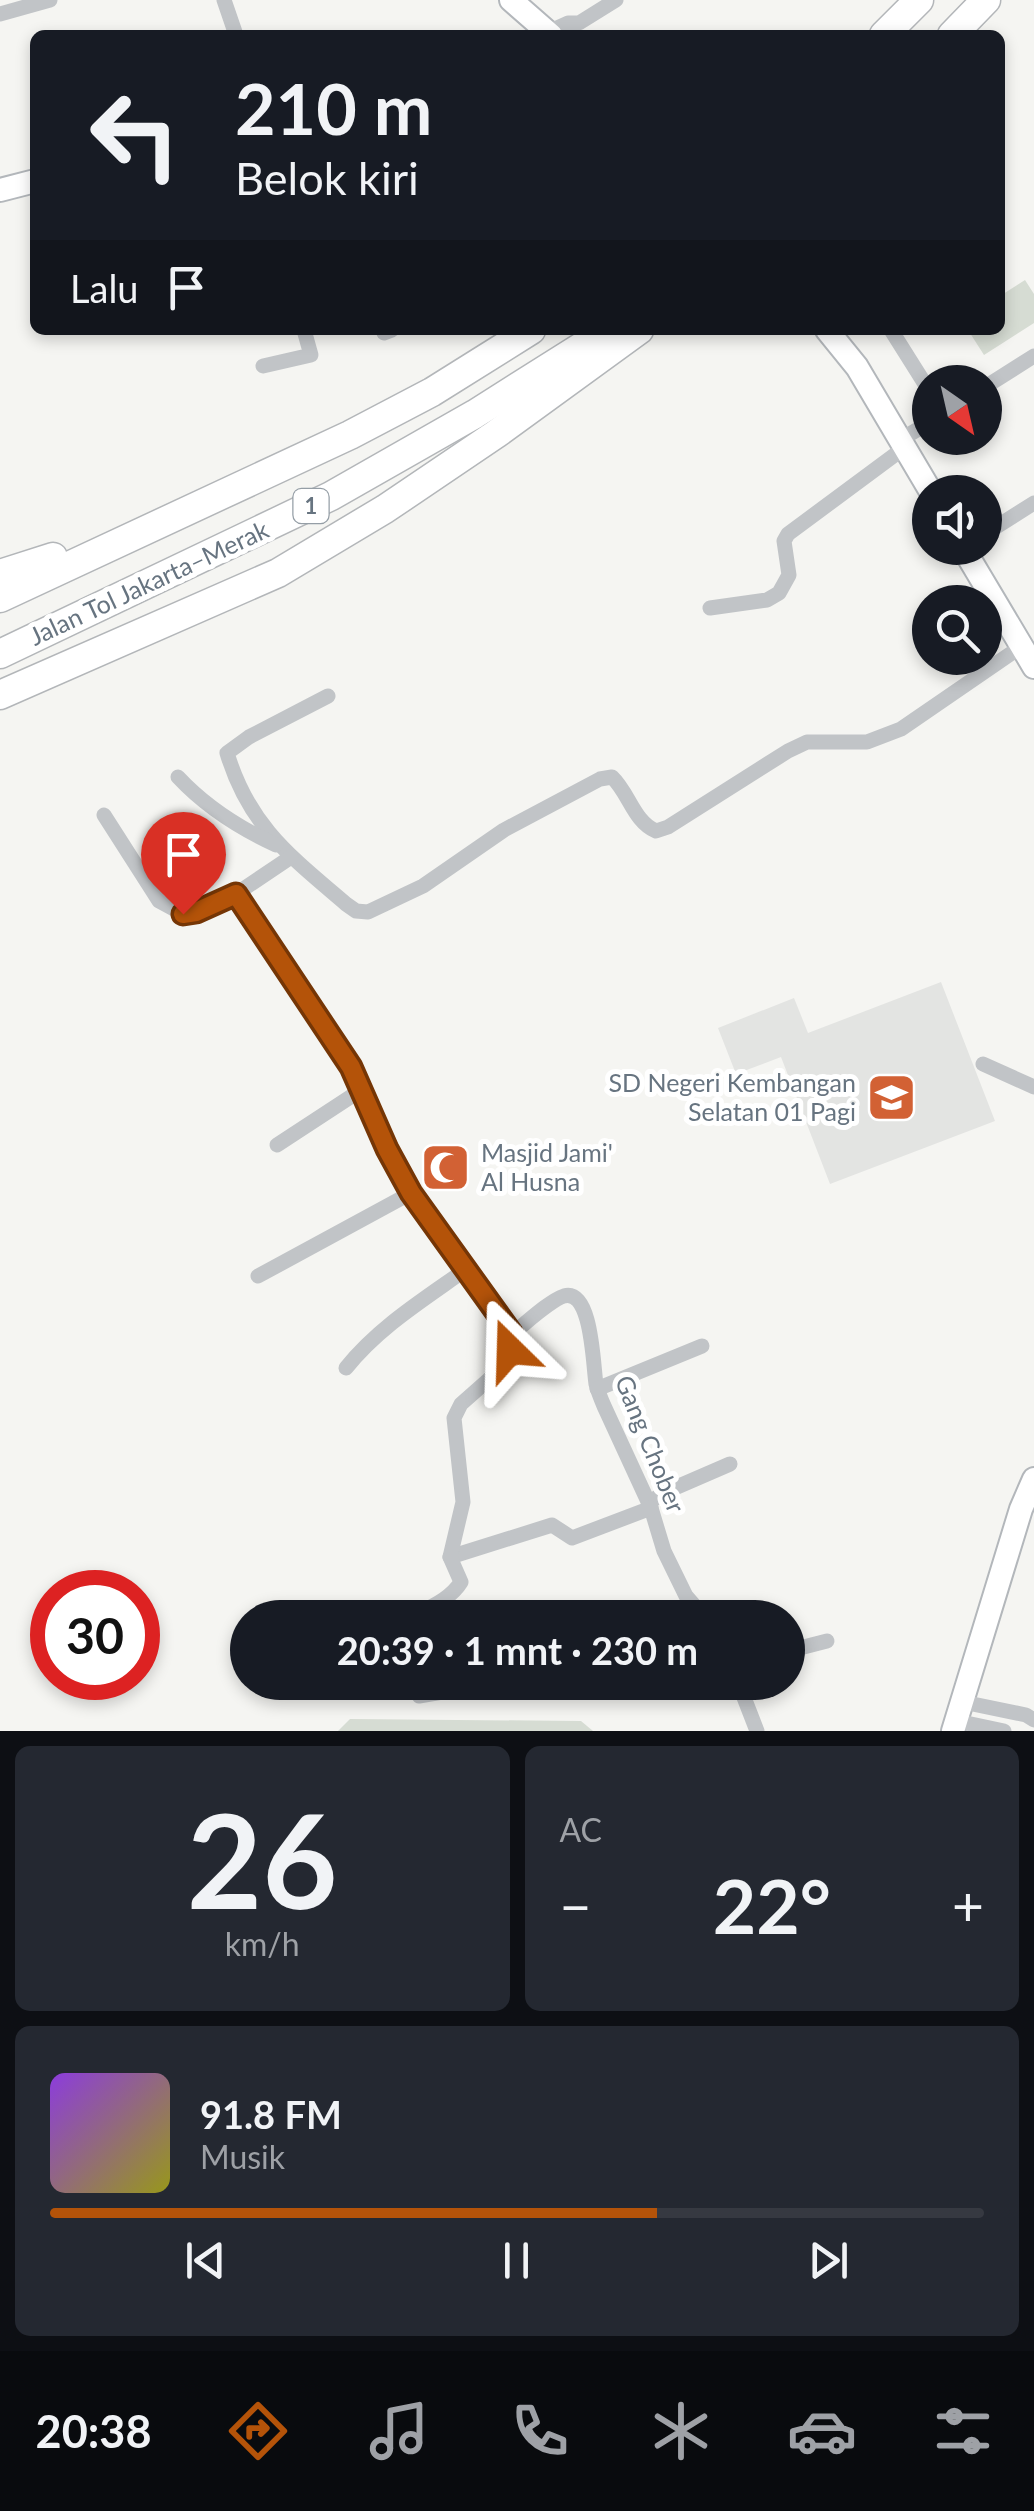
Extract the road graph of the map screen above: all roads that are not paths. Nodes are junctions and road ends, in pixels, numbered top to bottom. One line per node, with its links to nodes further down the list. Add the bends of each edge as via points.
1 (50, 0): 7 (street)
2 (224, 0): 8 (street)
3 (511, 0): 9 (main road)
4 (616, 0): 10 (street)
5 (919, 0): 11 (highway)
6 (986, 0): 12 (highway)
7 (0, 14)
8 (234, 30)
9 (542, 30)
10 (554, 30)
11 (889, 30)
12 (957, 30)
13 (30, 182): 14 (main road)
14 (0, 190)
15 (305, 335): 23 (street, via 310,355)
16 (524, 335): 30 (highway, Jalan Tol Jakarta–Merak / 1, via 350,435)
17 (600, 335): 35 (highway, Jalan Tol Jakarta–Merak / 1, via 331,496)
18 (632, 335): 37 (highway, via 480,445 278,573)
19 (831, 335): 26 (main road)
20 (894, 335): 22 (street)
21 (1034, 356): 24 (street)
22 (913, 365)
23 (263, 366)
24 (1002, 376)
25 (912, 436): 26 (street)
26 (902, 444): 27 (main road); 34 (street, via 786,537 789,575 775,596)
27 (921, 475)
28 (1034, 503): 29 (street)
29 (1002, 523)
30 (140, 531): 32 (highway); 33 (highway, Jalan Tol Jakarta–Merak / 1)
31 (974, 565): 36 (main road)
32 (0, 574)
33 (0, 598)
34 (710, 608)
35 (0, 654)
36 (1028, 656): 41 (street, via 900,730 867,742 808,742 788,751 656,831 646,827 612,777 600,779 368,912 356,911)
37 (0, 695)
38 (328, 696): 41 (street, via 228,753 251,808)
39 (178, 777): 41 (street, via 244,830)
40 (104, 815): 42 (street, via 159,901 174,911 196,912)
41 (285, 852): 42 (street)
42 (236, 894): 45 (street)
43 (983, 1064): 44 (street)
44 (1034, 1088)
45 (361, 1090): 46 (street); 47 (street)
46 (277, 1145)
47 (411, 1193): 48 (street); 49 (street)
48 (466, 1270): 50 (street); 52 (street, via 384,1328)
49 (258, 1276)
50 (512, 1334): 53 (street, Gang Chober, via 558,1299 576,1297 586,1316); 58 (street, via 504,1366 457,1409 464,1502)
51 (702, 1346): 53 (street)
52 (346, 1368)
53 (597, 1389): 56 (street, Gang Chober)
54 (730, 1464): 56 (street, via 663,1493)
55 (1034, 1480): 57 (main road)
56 (650, 1506): 58 (street, via 572,1538 552,1524); 60 (street, Gang Chober)
57 (1028, 1514): 64 (main road)
58 (450, 1557): 59 (street, via 461,1582)
59 (443, 1600)
60 (690, 1600)
61 (828, 1642): 62 (street)
62 (805, 1647)
63 (745, 1700): 66 (street)
64 (958, 1718): 65 (street); 67 (street)
65 (1034, 1720)
66 (757, 1731)
67 (1004, 1731)

